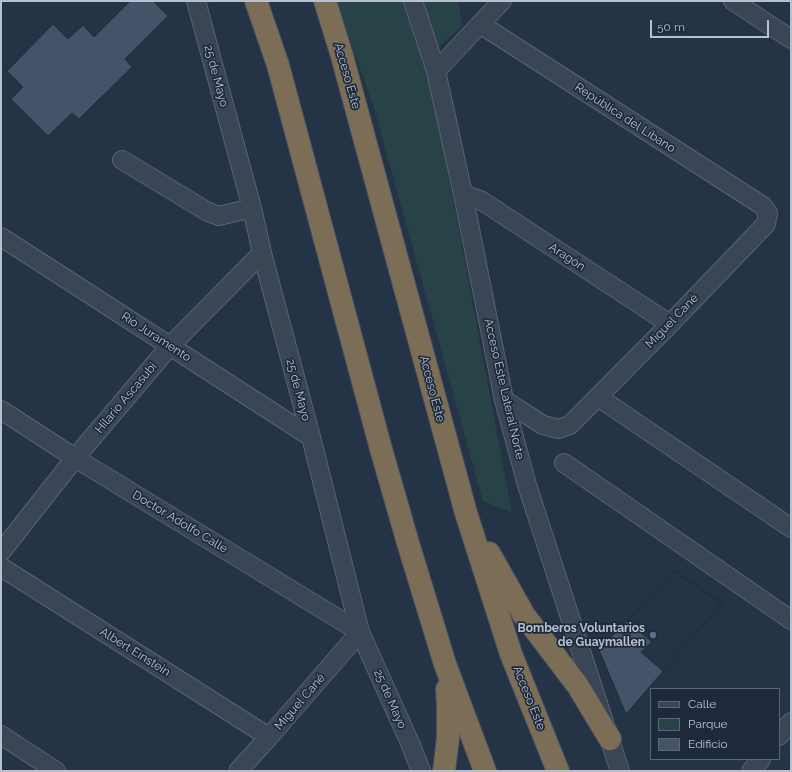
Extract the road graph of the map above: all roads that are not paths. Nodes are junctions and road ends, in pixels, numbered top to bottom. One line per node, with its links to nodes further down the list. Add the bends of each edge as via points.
1 (196, 1): 12 (street, 25 de Mayo)
2 (256, 1): 30 (highway, via 278,65 383,456)
3 (325, 1): 24 (highway, Acceso Este)
4 (413, 1): 9 (street, Acceso Este Lateral Norte)
5 (502, 1): 7 (street)
6 (733, 1): 8 (street)
7 (480, 24): 9 (street); 13 (street, República del Líbano, via 763,206)
8 (791, 39)
9 (436, 71): 11 (street, Acceso Este Lateral Norte)
10 (122, 160): 12 (street, via 208,212 219,216)
11 (463, 194): 16 (street, Aragón, via 482,201); 19 (street, Acceso Este Lateral Norte)
12 (252, 208): 15 (street, 25 de Mayo)
13 (768, 213): 16 (street, Miguel Cané, via 766,224)
14 (1, 237): 17 (street, Río Juramento)
15 (262, 253): 17 (street, Hilario Ascasubi); 21 (street, 25 de Mayo)
16 (670, 324): 18 (street, Miguel Cané)
17 (170, 346): 21 (street, Río Juramento); 22 (street, Hilario Ascasubi)
18 (598, 397): 19 (street, Miguel Cané, via 570,425 558,429 543,425); 25 (street)
19 (504, 400): 33 (street, Acceso Este Lateral Norte, via 527,485)
20 (1, 410): 22 (street, Doctor Adolfo Calle)
21 (311, 437): 29 (street, 25 de Mayo)
22 (75, 458): 26 (street, Hilario Ascasubi); 29 (street, Doctor Adolfo Calle)
23 (564, 463): 28 (street)
24 (466, 514): 33 (highway, via 524,615 578,686); 40 (highway, Acceso Este, via 511,654)
25 (791, 528)
26 (1, 552)
27 (1, 567): 32 (street, Albert Einstein)
28 (791, 620)
29 (360, 632): 32 (street, Miguel Cané); 37 (street, 25 de Mayo)
30 (445, 664): 38 (highway, via 448,738); 39 (highway)
31 (1, 735): 35 (street)
32 (270, 737): 36 (street, Miguel Cané)
33 (610, 739): 41 (street, Acceso Este Lateral Norte)
34 (759, 760): 42 (street)
35 (56, 771)
36 (238, 771)
37 (421, 771)
38 (444, 771)
39 (485, 771)
40 (558, 771)
41 (620, 771)
42 (751, 771)

